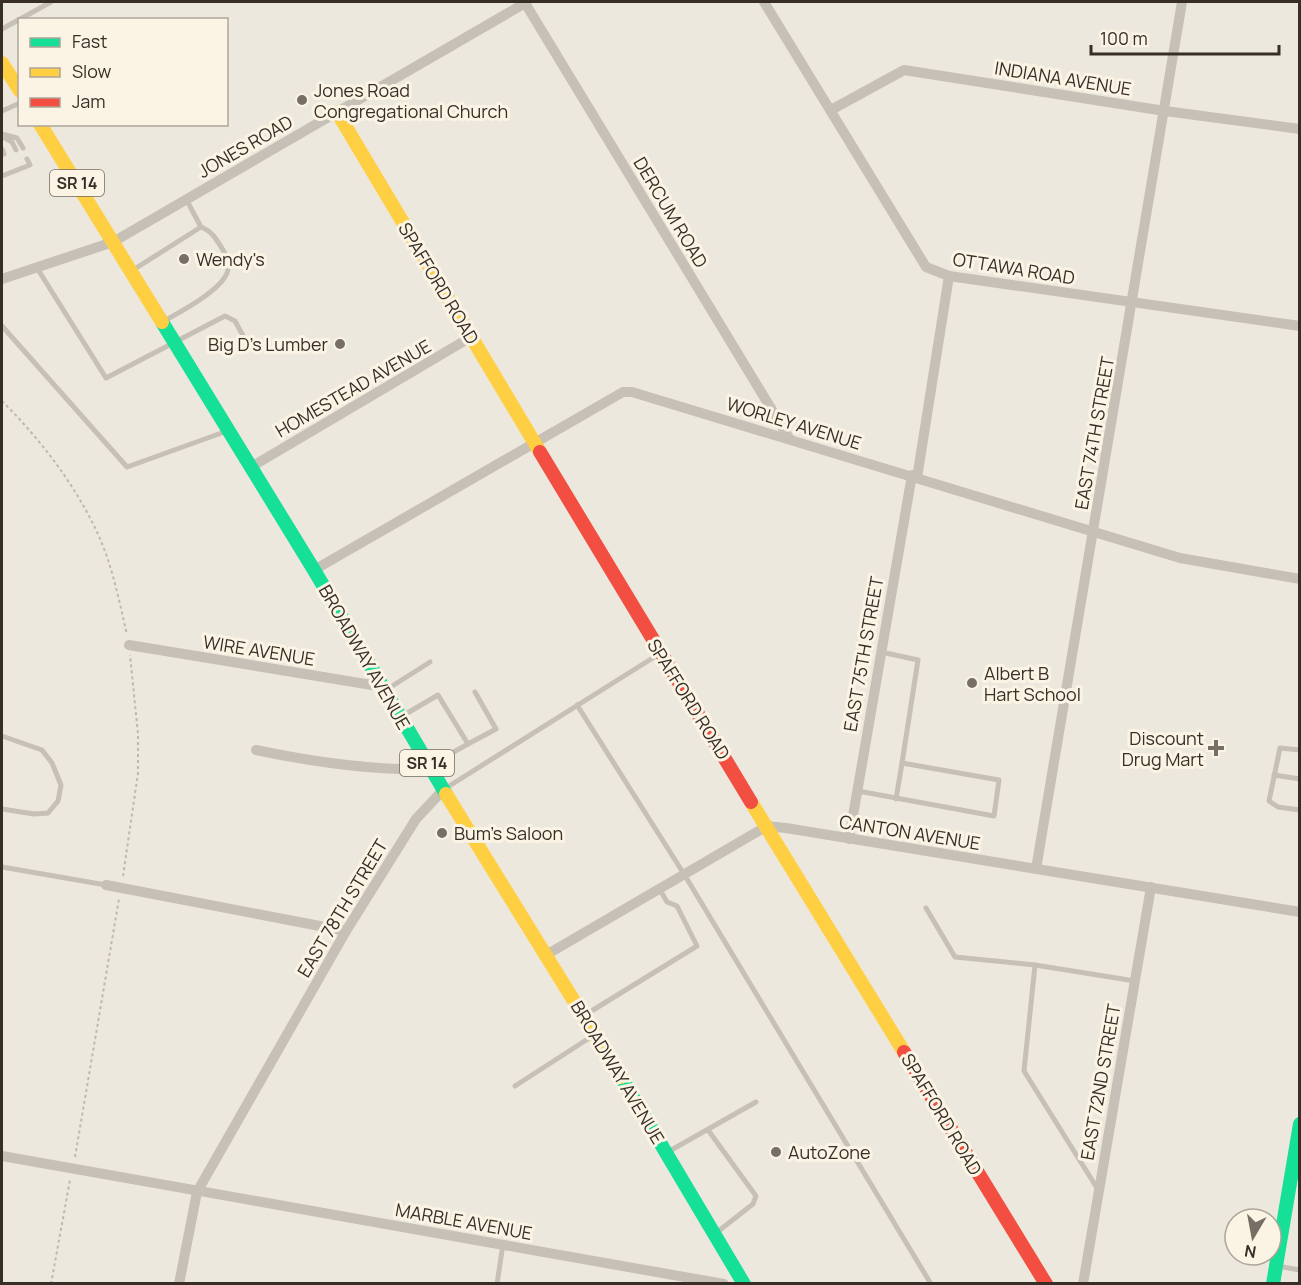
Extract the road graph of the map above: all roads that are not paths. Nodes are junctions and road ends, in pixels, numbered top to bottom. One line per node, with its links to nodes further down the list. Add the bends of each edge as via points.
1 (51, 2): 5 (lane)
2 (526, 2): 14 (street, JONES ROAD); 42 (street, DERCUM ROAD)
3 (764, 2): 11 (street, OTTAWA ROAD)
4 (1182, 2): 13 (street, EAST 74TH STREET)
5 (22, 18)
6 (18, 20): 7 (lane)
7 (2, 29)
8 (2, 63): 9 (main road)
9 (18, 88)
10 (18, 104): 12 (lane)
11 (831, 110): 13 (street, INDIANA AVENUE, via 904,70); 32 (street, OTTAWA ROAD, via 926,267)
12 (2, 111)
13 (1165, 111): 16 (street, INDIANA AVENUE); 34 (street, EAST 74TH STREET)
14 (337, 112): 27 (street, JONES ROAD); 38 (main road, SPAFFORD ROAD)
15 (41, 126): 29 (main road, BROADWAY AVENUE / SR 14)
16 (1299, 129)
17 (2, 135): 18 (lane, via 17,138); 19 (lane)
18 (23, 148)
19 (16, 150)
20 (27, 159): 24 (lane, via 30,165)
21 (20, 161): 24 (lane)
22 (9, 165): 25 (lane)
23 (2, 168): 26 (lane)
24 (22, 168): 25 (lane)
25 (12, 172): 26 (lane)
26 (3, 176)
27 (186, 199): 28 (lane); 29 (street, JONES ROAD)
28 (201, 227): 31 (lane); 35 (lane, via 209,230 226,256 227,276)
29 (113, 242): 30 (street, JONES ROAD); 31 (main road, BROADWAY AVENUE / SR 14)
30 (37, 267): 33 (street, JONES ROAD); 40 (lane, via 106,378)
31 (131, 271): 35 (main road, BROADWAY AVENUE / SR 14)
32 (949, 276): 34 (street, OTTAWA ROAD); 45 (street, EAST 75TH STREET)
33 (2, 279)
34 (1133, 302): 37 (street, OTTAWA ROAD); 46 (street, EAST 74TH STREET)
35 (163, 322): 40 (main road, BROADWAY AVENUE / SR 14)
36 (2, 326): 41 (lane, via 127,467)
37 (1299, 326)
38 (471, 337): 43 (main road, SPAFFORD ROAD); 44 (street, HOMESTEAD AVENUE)
39 (246, 341): 40 (lane, via 235,321 225,316)
40 (176, 343): 41 (main road, BROADWAY AVENUE / SR 14)
41 (228, 430): 44 (main road, BROADWAY AVENUE / SR 14)
42 (789, 438): 43 (street, WORLEY AVENUE, via 623,392); 45 (street, WORLEY AVENUE)
43 (535, 443): 47 (street, WORLEY AVENUE); 51 (main road, SPAFFORD ROAD)
44 (251, 467): 47 (main road, BROADWAY AVENUE / SR 14)
45 (914, 477): 46 (street, WORLEY AVENUE); 50 (street, EAST 75TH STREET)
46 (1094, 532): 48 (street, WORLEY AVENUE, via 1180,558); 73 (street, EAST 74TH STREET)
47 (314, 570): 53 (main road, BROADWAY AVENUE / SR 14)
48 (1299, 579)
49 (129, 645): 53 (street, WIRE AVENUE)
50 (880, 652): 61 (lane, via 918,660); 66 (street, EAST 75TH STREET)
51 (660, 653): 55 (lane, EAST 78TH STREET); 70 (main road, SPAFFORD ROAD)
52 (430, 662): 53 (lane)
53 (385, 688): 56 (main road, BROADWAY AVENUE / SR 14)
54 (475, 692): 58 (lane, via 496,729)
55 (577, 705): 65 (lane, EAST 78TH STREET); 74 (lane)
56 (401, 717): 58 (lane, via 438,695); 62 (main road, BROADWAY AVENUE / SR 14)
57 (2, 736): 68 (lane, via 42,750 61,785 58,801 48,813)
58 (468, 744): 62 (lane)
59 (256, 750): 62 (street, via 313,762 406,770)
60 (1299, 750): 63 (lane, via 1280,748)
61 (902, 763): 67 (lane); 67 (lane, via 999,780 994,816)
62 (430, 768): 65 (main road, BROADWAY AVENUE / SR 14)
63 (1274, 775): 64 (lane); 69 (lane, via 1269,801 1278,807)
64 (1299, 779)
65 (444, 789): 80 (street, EAST 78TH STREET, via 416,819); 81 (main road, BROADWAY AVENUE / SR 14)
66 (857, 791): 67 (lane); 71 (street, EAST 75TH STREET)
67 (896, 799)
68 (2, 809)
69 (1299, 810)
70 (767, 826): 71 (street, CANTON AVENUE); 74 (street); 106 (main road, SPAFFORD ROAD)
71 (849, 839): 73 (street, CANTON AVENUE)
72 (2, 867): 75 (lane)
73 (1036, 869): 76 (street, CANTON AVENUE)
74 (684, 874): 77 (street); 105 (lane)
75 (106, 885): 80 (street)
76 (1151, 887): 79 (street, CANTON AVENUE); 83 (street, EAST 72ND STREET)
77 (659, 888): 81 (street); 84 (lane, via 667,902 677,906 697,946)
78 (926, 908): 82 (lane, via 955,957)
79 (1299, 912)
80 (346, 931): 94 (street, EAST 78TH STREET)
81 (546, 954): 84 (main road, BROADWAY AVENUE / SR 14)
82 (1035, 965): 83 (lane); 93 (lane, via 1024,1071)
83 (1135, 981): 93 (street, EAST 72ND STREET)
84 (584, 1016): 85 (main road, BROADWAY AVENUE / SR 14)
85 (595, 1034): 86 (lane); 90 (main road, BROADWAY AVENUE / SR 14)
86 (515, 1086)
87 (756, 1102): 89 (lane)
88 (1299, 1125): 91 (main road)
89 (708, 1130): 90 (lane); 96 (lane, via 756,1196 753,1204)
90 (666, 1153): 96 (main road, BROADWAY AVENUE / SR 14)
91 (1297, 1153): 95 (main road)
92 (2, 1156): 94 (street, MARBLE AVENUE)
93 (1098, 1190): 107 (street, EAST 72ND STREET)
94 (197, 1192): 97 (street, MARBLE AVENUE); 101 (street, EAST 78TH STREET)
95 (1283, 1228)
96 (715, 1234): 104 (main road, BROADWAY AVENUE / SR 14)
97 (503, 1244): 102 (lane); 103 (street, MARBLE AVENUE)
98 (1276, 1267): 108 (main road)
99 (1282, 1267): 100 (lane)
100 (1299, 1270)
101 (179, 1284)
102 (496, 1284)
103 (724, 1284)
104 (744, 1284)
105 (931, 1284)
106 (1046, 1284)
107 (1083, 1284)
108 (1273, 1284)

